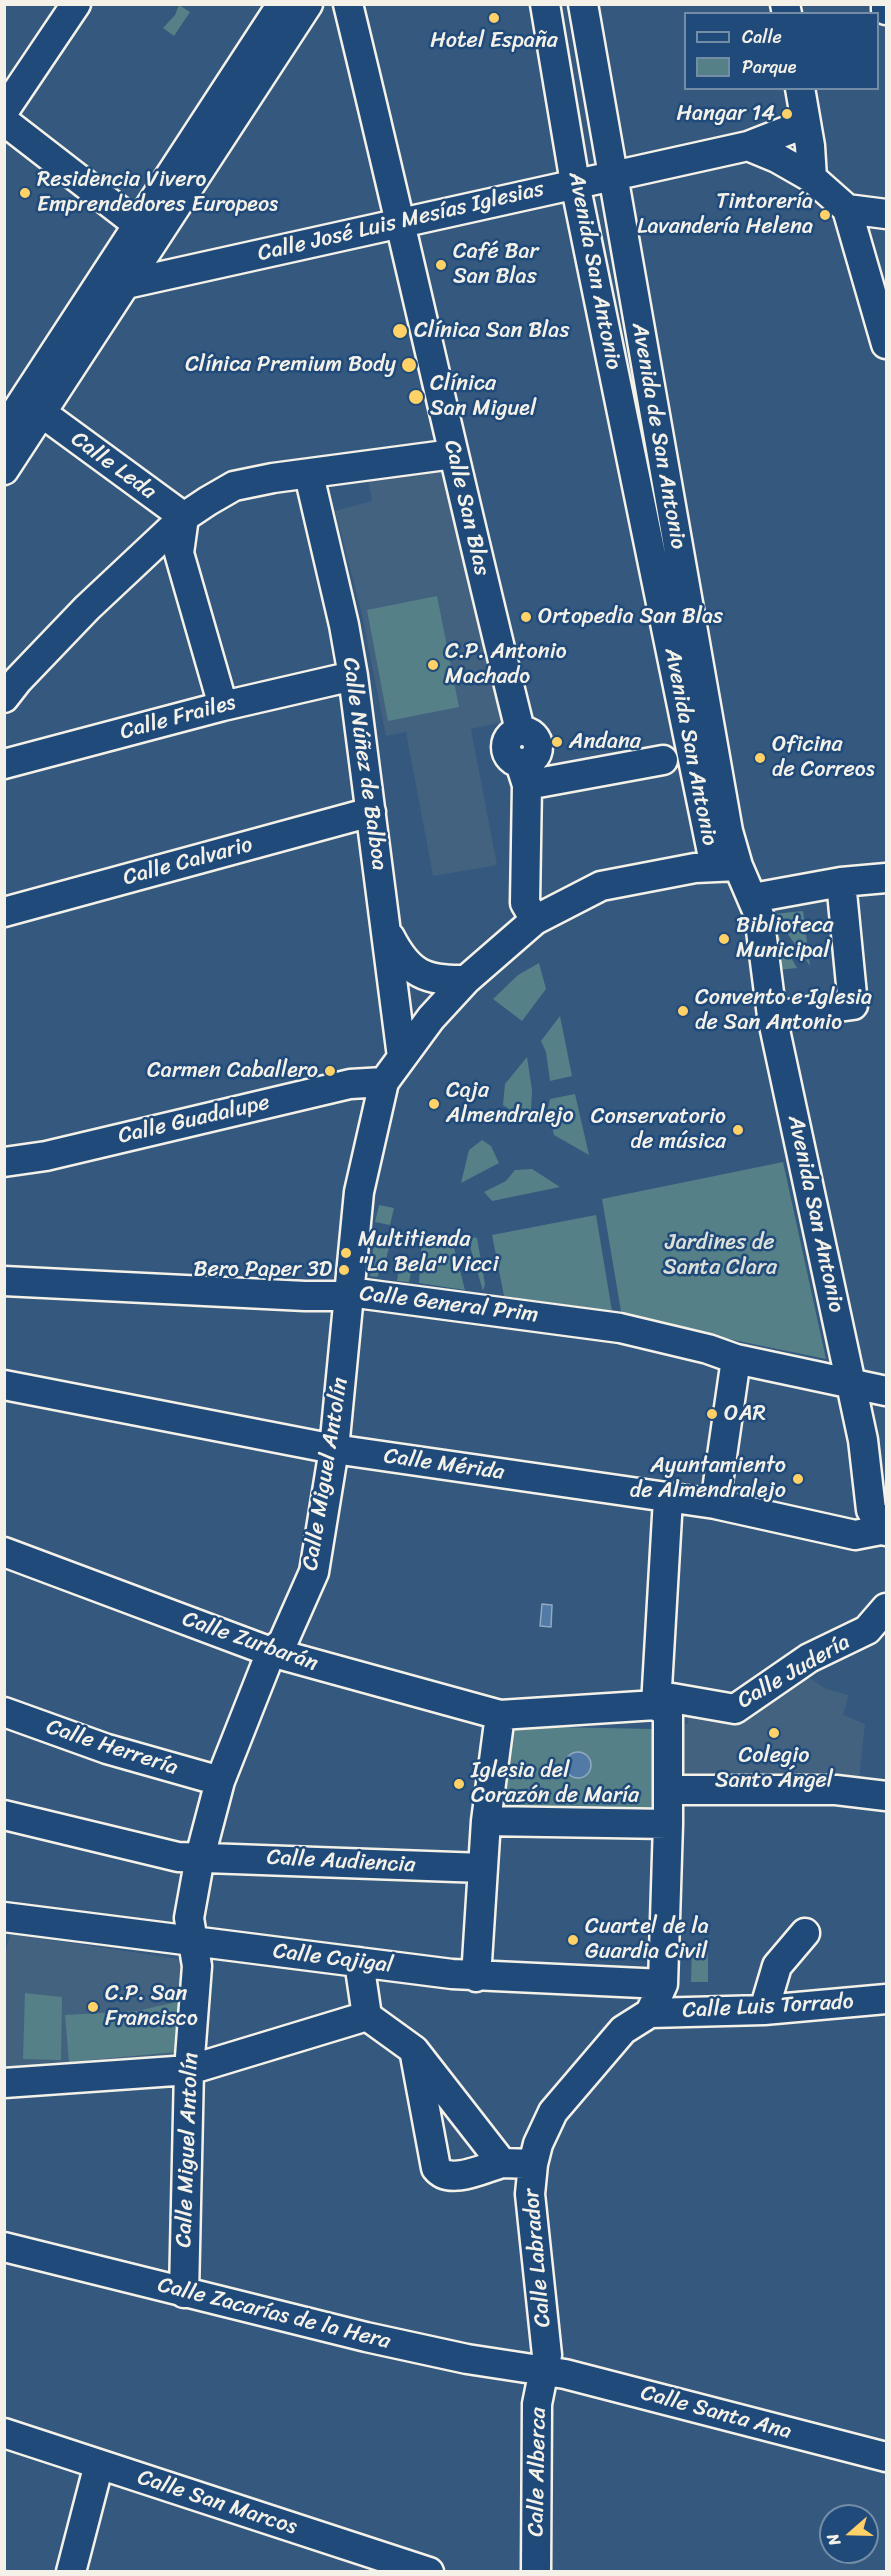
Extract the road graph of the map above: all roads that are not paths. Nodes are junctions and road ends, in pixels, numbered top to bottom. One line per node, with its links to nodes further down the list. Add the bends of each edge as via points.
1 (76, 4): 10 (street)
2 (282, 4): 19 (street)
3 (308, 4): 20 (street)
4 (348, 4): 18 (street, Calle San Blas)
5 (545, 4): 15 (street, Avenida San Antonio)
6 (583, 4): 13 (street, Avenida de San Antonio)
7 (886, 4): 8 (street)
8 (886, 10)
9 (802, 100): 12 (street, Calle José Luis Mesías Iglesias, via 794,128); 14 (street)
10 (4, 111)
11 (4, 121): 19 (street)
12 (748, 146): 13 (street, Calle José Luis Mesías Iglesias); 14 (street)
13 (612, 175): 15 (street, Calle José Luis Mesías Iglesias); 31 (street, Avenida de San Antonio)
14 (812, 178): 16 (street)
15 (575, 183): 18 (street, Calle José Luis Mesías Iglesias); 31 (street, Avenida San Antonio)
16 (847, 209): 17 (street); 21 (street)
17 (886, 214)
18 (401, 222): 20 (street, Calle José Luis Mesías Iglesias); 24 (street, Calle San Blas)
19 (137, 224): 23 (street)
20 (126, 284): 22 (street)
21 (886, 344)
22 (42, 413): 25 (street); 27 (street, Calle Leda)
23 (4, 430)
24 (453, 454): 26 (street); 33 (street, Calle San Blas, via 520,730 532,735 538,747)
25 (4, 470)
26 (309, 474): 27 (street, via 234,486); 28 (street, Calle Núñez de Balboa)
27 (184, 517): 29 (street, via 87,608); 30 (street, via 179,552)
28 (353, 675): 30 (street, Calle Frailes); 34 (street, Calle Núñez de Balboa)
29 (4, 698)
30 (224, 706): 32 (street, Calle Frailes)
31 (688, 756): 33 (street); 35 (street, Avenida San Antonio)
32 (4, 764)
33 (524, 774): 40 (street, via 525,903)
34 (371, 812): 39 (street, Calle Calvario); 41 (street, Calle Núñez de Balboa)
35 (726, 866): 38 (street, Avenida San Antonio); 40 (street, Calle Miguel Antolín, via 601,886)
36 (886, 878): 37 (street)
37 (842, 882): 38 (street); 43 (street, via 853,1005)
38 (753, 898): 43 (street, Avenida San Antonio, via 759,915)
39 (4, 912)
40 (536, 920): 42 (street, Calle Miguel Antolín)
41 (388, 932): 42 (street, via 398,953 423,976); 44 (street, Calle Núñez de Balboa)
42 (466, 980): 44 (street, Calle Miguel Antolín)
43 (772, 1016): 50 (street, Avenida San Antonio)
44 (402, 1057): 45 (street, Calle Miguel Antolín)
45 (384, 1082): 46 (street, Calle Guadalupe, via 350,1084 46,1156); 48 (street, Calle Miguel Antolín, via 359,1192)
46 (4, 1162)
47 (4, 1281): 48 (street, Calle General Prim, via 305,1296 344,1296)
48 (349, 1292): 49 (street, Calle General Prim, via 621,1328 708,1348); 53 (street, Calle Miguel Antolín)
49 (736, 1359): 50 (street, Calle General Prim); 55 (street)
50 (851, 1383): 52 (street, Calle General Prim); 56 (street, Avenida San Antonio, via 871,1510)
51 (4, 1385): 53 (street, Calle Mérida)
52 (886, 1391)
53 (334, 1449): 54 (street, Calle Mérida); 59 (street, Calle Miguel Antolín, via 314,1572 283,1642)
54 (668, 1499): 55 (street, Calle Mérida); 60 (street)
55 (715, 1504): 56 (street, Calle Mérida, via 855,1535)
56 (886, 1530)
57 (4, 1552): 59 (street, Calle Zurbarán)
58 (886, 1608): 60 (street, Calle Judería, via 867,1630 809,1658 735,1709 672,1698)
59 (271, 1652): 62 (street, Calle Zurbarán); 63 (street, Calle Miguel Antolín)
60 (656, 1705): 62 (street, Calle Judería); 64 (street, via 665,1709 670,1722)
61 (4, 1712): 63 (street, Calle Herrería, via 107,1749)
62 (500, 1715): 67 (street)
63 (220, 1781): 69 (street, Calle Miguel Antolín)
64 (668, 1790): 65 (street, via 836,1790); 68 (street)
65 (886, 1796)
66 (4, 1815): 69 (street, Calle Audiencia, via 178,1857)
67 (486, 1821): 68 (street); 70 (street)
68 (668, 1824): 77 (street)
69 (200, 1857): 70 (street, Calle Audiencia); 73 (street, Calle Miguel Antolín, via 189,1918)
70 (483, 1868): 75 (street)
71 (4, 1917): 73 (street, Calle Cajigal)
72 (806, 1933): 79 (street, via 777,1966)
73 (193, 1941): 74 (street, Calle Cajigal); 84 (street, Calle Miguel Antolín, via 197,1966)
74 (359, 1962): 75 (street, Calle Cajigal); 81 (street)
75 (476, 1977): 76 (street, Calle Cajigal)
76 (627, 1983): 77 (street, Calle Cajigal); 82 (street, Calle Labrador, via 629,2001)
77 (663, 1984): 80 (street)
78 (886, 1999): 79 (street, Calle Luis Torrado)
79 (764, 2010): 80 (street, Calle Luis Torrado)
80 (650, 2013): 82 (street, Calle Labrador)
81 (368, 2016): 83 (street); 84 (street)
82 (623, 2030): 87 (street, Calle Labrador, via 552,2112)
83 (414, 2050): 86 (street); 86 (street, via 436,2168 441,2175 451,2177)
84 (189, 2070): 85 (street); 89 (street, Calle Miguel Antolín)
85 (4, 2084)
86 (502, 2163): 87 (street)
87 (533, 2164): 90 (street, Calle Labrador, via 530,2194 547,2355)
88 (4, 2247): 89 (street, Calle Zacarías de la Hera)
89 (184, 2293): 90 (street, Calle Zacarías de la Hera, via 366,2337)
90 (545, 2372): 92 (street, Calle Santa Ana); 96 (street, Calle Alberca, via 537,2404)
91 (4, 2433): 93 (street, Calle San Marcos)
92 (886, 2457)
93 (99, 2464): 94 (street); 95 (street, Calle San Marcos)
94 (71, 2571)
95 (429, 2571)
96 (536, 2571)

